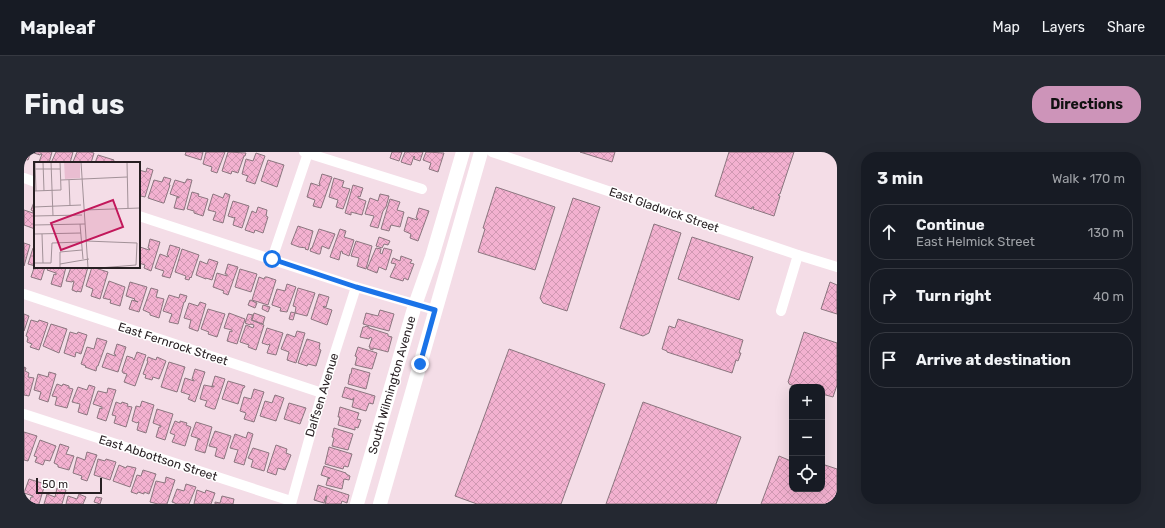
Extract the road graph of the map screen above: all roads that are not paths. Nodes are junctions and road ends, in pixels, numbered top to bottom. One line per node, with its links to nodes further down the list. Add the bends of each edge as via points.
1 (463, 152): 14 (main road, South Wilmington Avenue)
2 (481, 152): 15 (main road, South Wilmington Avenue)
3 (492, 152): 9 (street, East Gladwick Street)
4 (306, 153): 7 (street); 10 (street)
5 (24, 178): 6 (street)
6 (34, 182)
7 (422, 189)
8 (140, 216): 10 (street)
9 (798, 255): 11 (street, East Gladwick Street); 16 (street)
10 (272, 259): 12 (street)
11 (837, 267)
12 (356, 287): 14 (street); 17 (street, Dalfsen Avenue)
13 (24, 294): 17 (street, East Fernrock Street)
14 (415, 305): 15 (street); 20 (main road, South Wilmington Avenue)
15 (435, 310): 21 (main road, South Wilmington Avenue)
16 (781, 310)
17 (322, 393): 19 (street, Dalfsen Avenue)
18 (24, 414): 19 (street, East Abbottson Street)
19 (291, 503)
20 (357, 504)
21 (380, 504)

